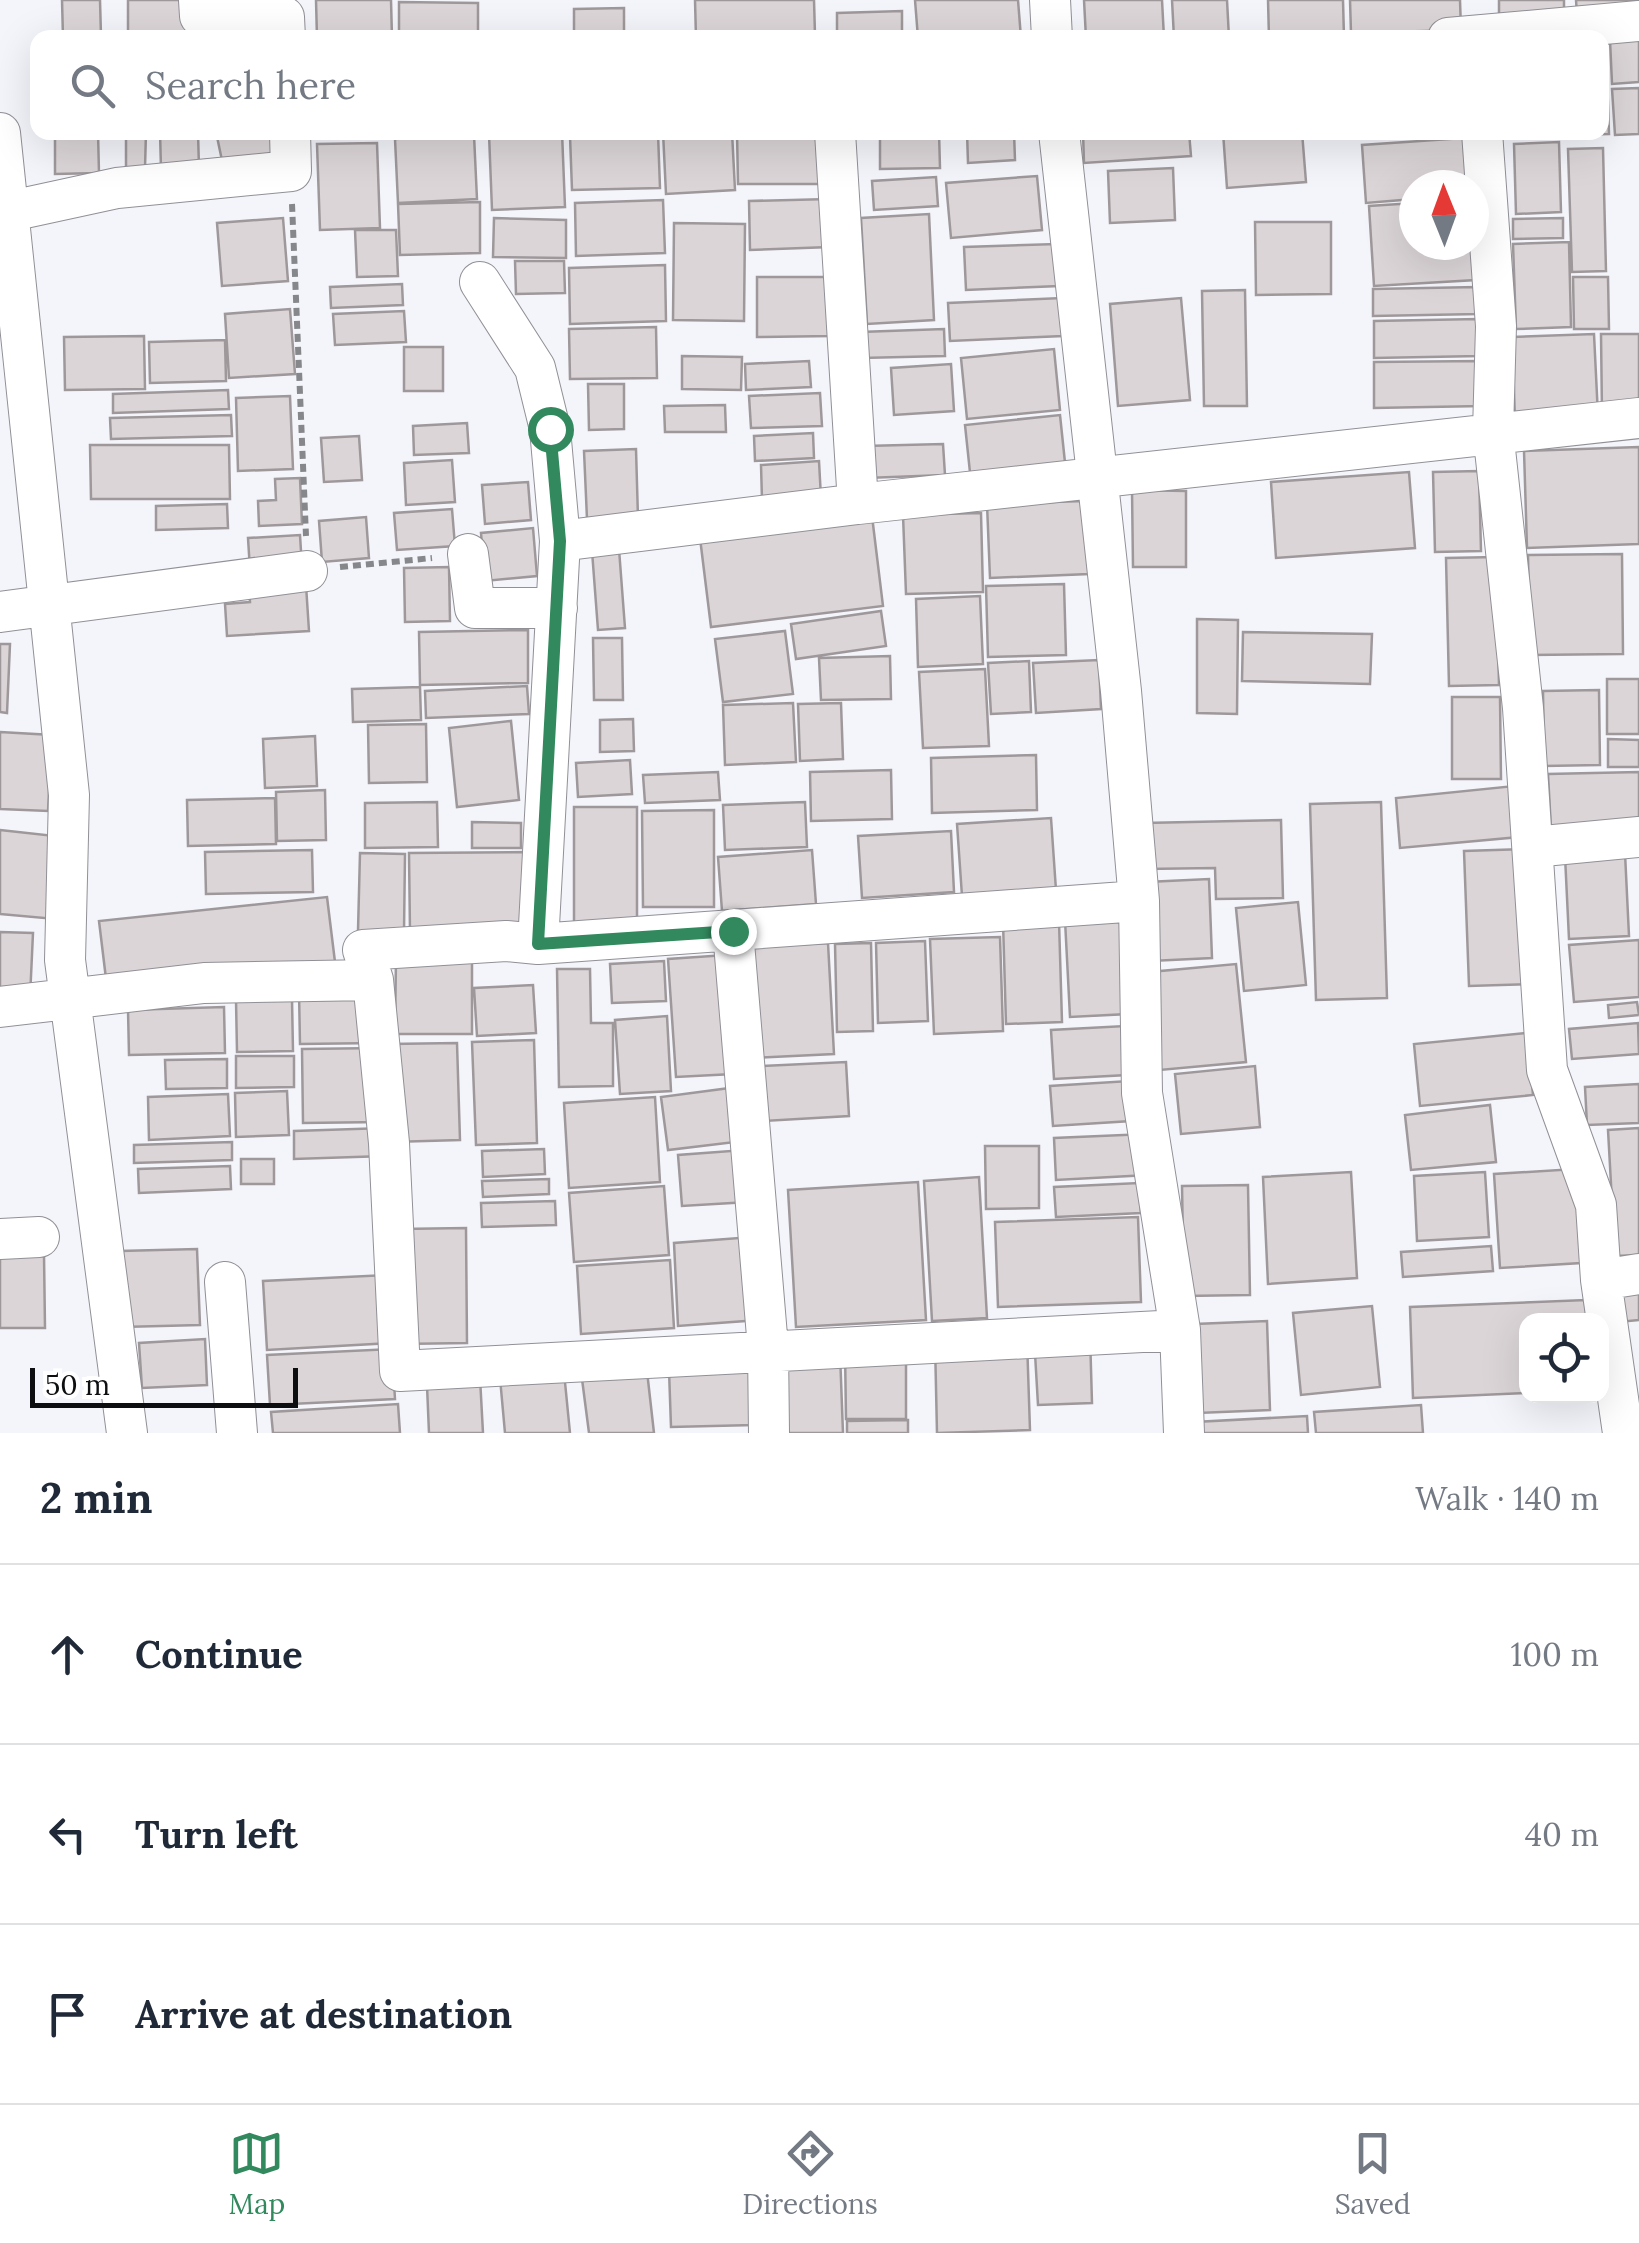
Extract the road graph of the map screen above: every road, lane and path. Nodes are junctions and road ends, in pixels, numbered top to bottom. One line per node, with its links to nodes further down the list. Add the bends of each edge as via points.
1 (199, 0): 5 (street, via 200,16 284,17)
2 (1050, 0): 6 (street)
3 (1639, 21): 4 (street)
4 (1467, 28)
5 (285, 30)
6 (1052, 30)
7 (0, 133): 12 (street)
8 (835, 140): 17 (street)
9 (1060, 140): 16 (street)
10 (1483, 140): 15 (street, via 1496,326)
11 (290, 152): 12 (street); 20 (path)
12 (6, 217): 21 (street)
13 (480, 282): 18 (street, via 535,368 550,429)
14 (1639, 418): 15 (street)
15 (1494, 431): 16 (street); 25 (street)
16 (1095, 477): 17 (street); 26 (street)
17 (858, 504): 18 (street)
18 (560, 541): 22 (street)
19 (468, 554): 20 (path); 22 (street, via 475,608)
20 (307, 571): 21 (street)
21 (52, 606): 23 (street); 30 (street, via 69,796 65,960)
22 (557, 608): 28 (street)
23 (0, 612)
24 (1639, 837): 25 (street)
25 (1533, 847): 32 (street, via 1547,1070)
26 (1139, 901): 27 (street); 34 (street, via 1142,1092)
27 (733, 931): 28 (street); 35 (street)
28 (538, 944): 29 (street, via 363,950)
29 (374, 980): 30 (street, via 204,983); 35 (street, via 400,1371)
30 (72, 999): 31 (street); 36 (street)
31 (0, 1007)
32 (1620, 1277): 40 (street)
33 (225, 1282): 37 (street)
34 (1180, 1330): 35 (street); 39 (street)
35 (768, 1348): 38 (street)
36 (127, 1433)
37 (237, 1433)
38 (770, 1433)
39 (1184, 1433)
40 (1623, 1433)

